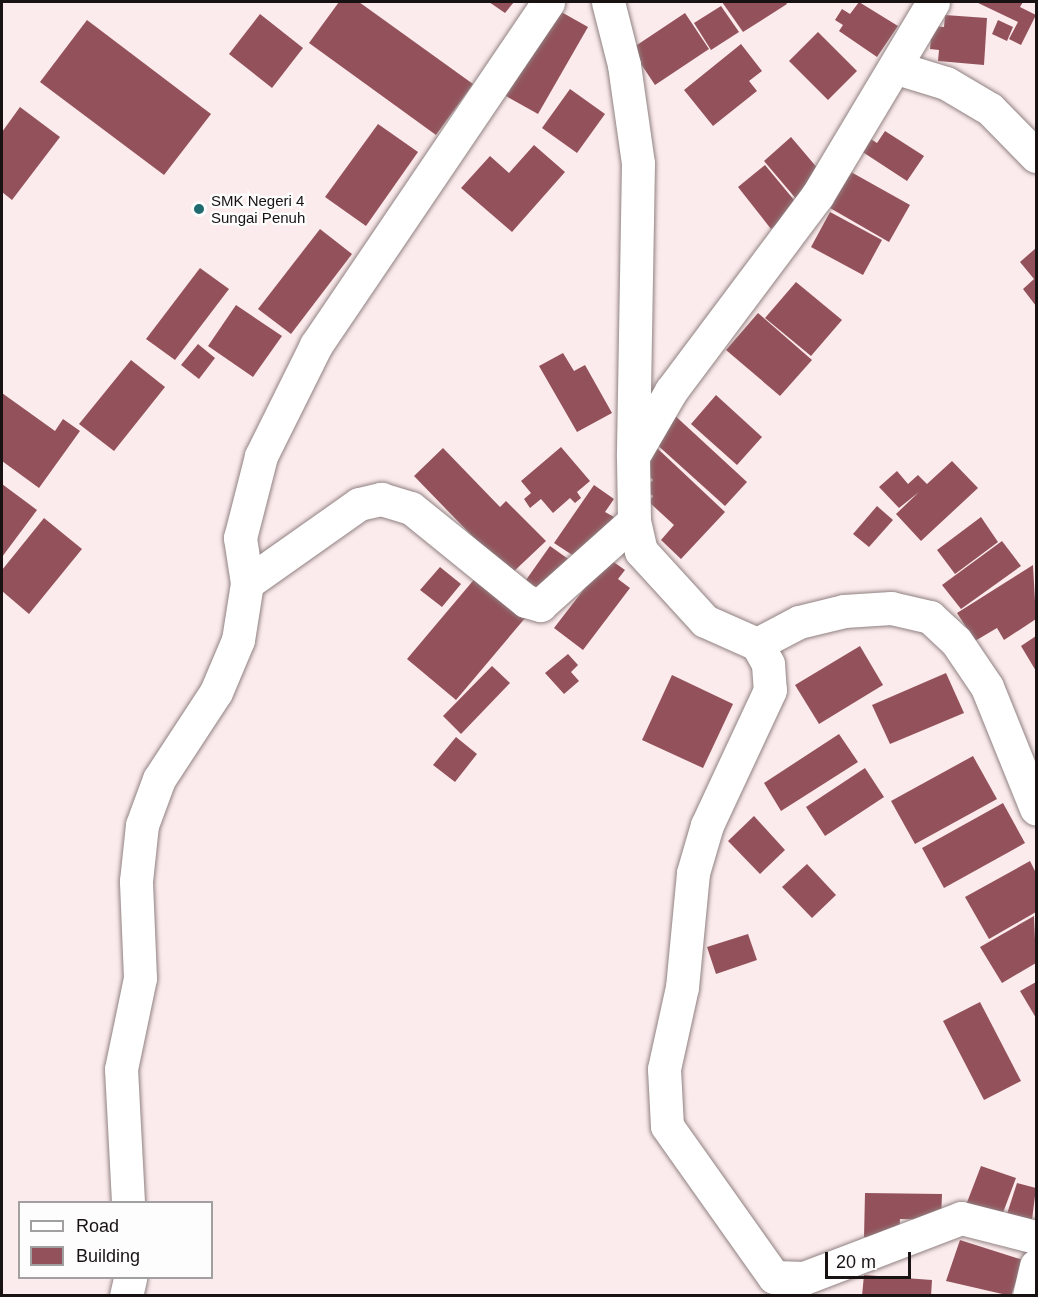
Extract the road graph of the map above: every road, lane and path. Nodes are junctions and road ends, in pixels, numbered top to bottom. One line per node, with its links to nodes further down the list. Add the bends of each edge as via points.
1 (548, 2): 8 (street, via 316,345 261,456 246,502 240,538)
2 (608, 2): 6 (street, via 624,65 638,163)
3 (933, 2): 4 (street)
4 (897, 68): 5 (street, via 946,83 990,108); 6 (street, via 817,195 671,391)
5 (1036, 156)
6 (633, 457): 7 (street)
7 (634, 521): 8 (street, via 540,605 526,601 411,508 381,500 358,504); 9 (street, via 641,550 681,600 705,621)
8 (247, 583): 11 (street, via 238,640 216,692 159,779 142,825 136,881 140,978 121,1069)
9 (757, 644): 10 (street, via 799,622 844,611 891,608 930,617 956,641 987,687); 12 (street, via 768,664 770,690 707,825 693,873 681,987 664,1069 667,1126 774,1277 804,1278 961,1218)
10 (1036, 808)
11 (128, 1201)
12 (1036, 1237)
13 (1036, 1266): 16 (street)
14 (130, 1279): 15 (street)
15 (126, 1296)
16 (1029, 1296)

